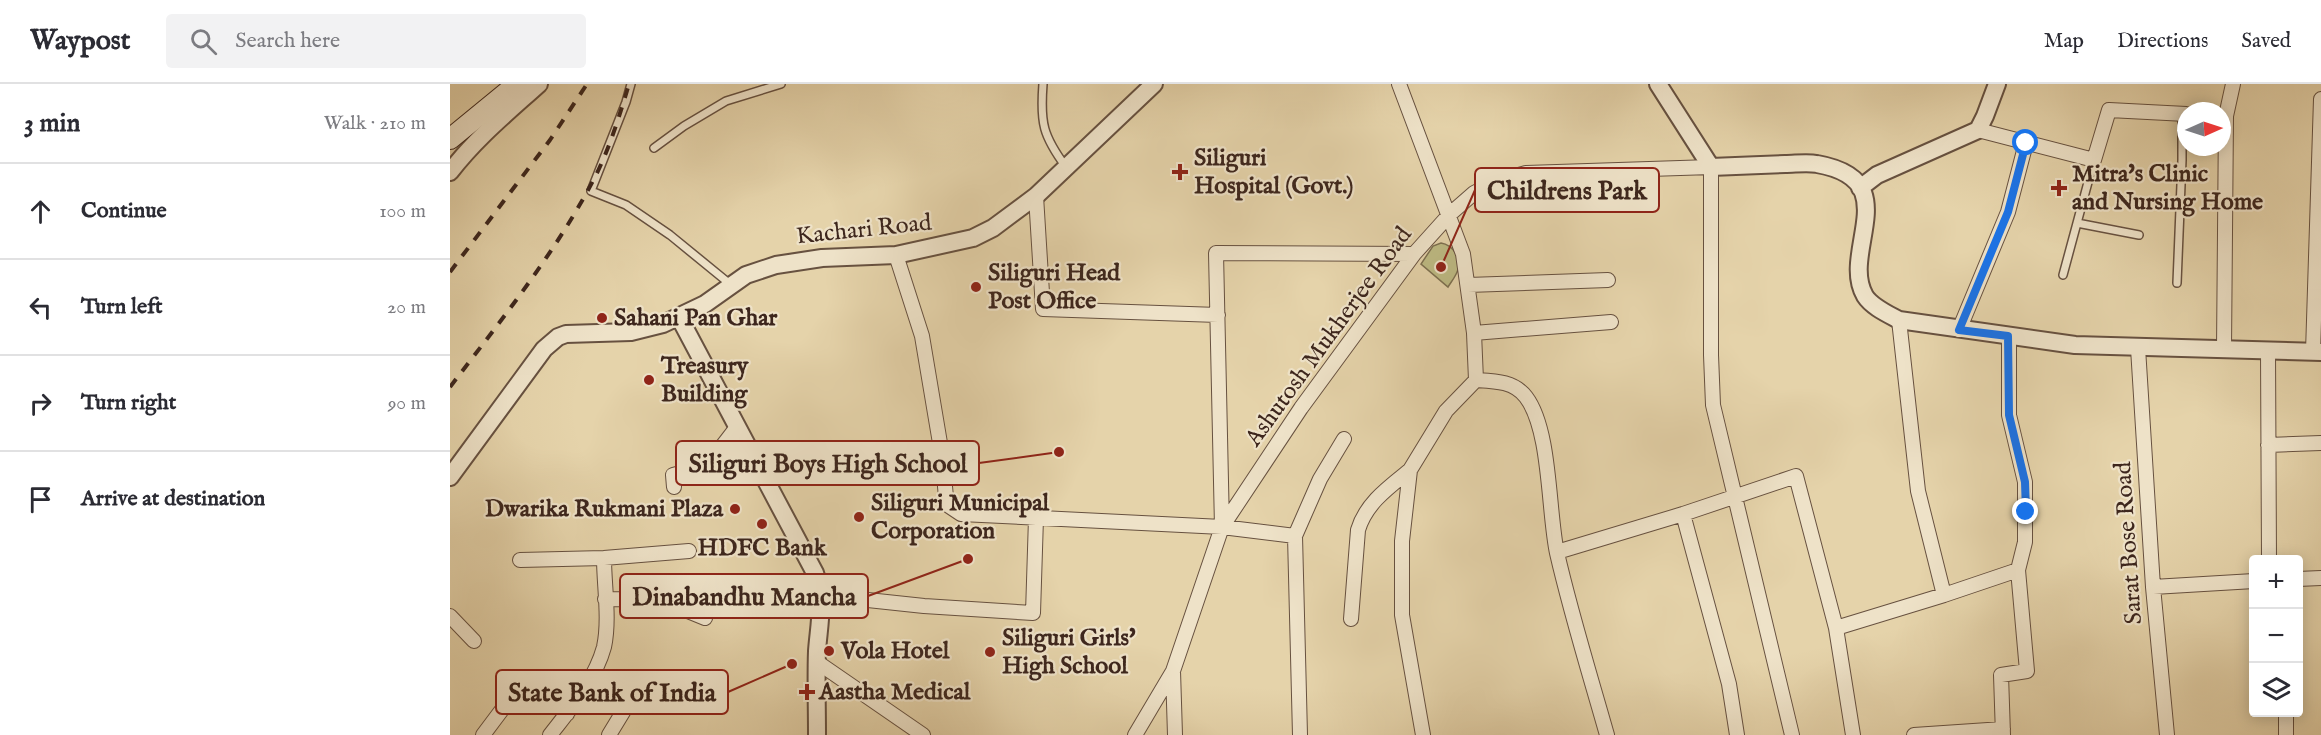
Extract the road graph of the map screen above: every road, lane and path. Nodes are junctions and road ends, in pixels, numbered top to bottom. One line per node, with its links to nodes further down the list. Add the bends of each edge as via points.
1 (517, 84): 15 (main road)
2 (539, 84): 23 (street, via 491,126)
3 (631, 84): 34 (lane, via 591,191 626,205)
4 (781, 84): 17 (lane, via 726,101)
5 (1043, 84): 21 (lane, via 1043,128)
6 (1154, 84): 21 (street, Kachari Road)
7 (1399, 84): 26 (street)
8 (1658, 84): 22 (street)
9 (1997, 84): 14 (street)
10 (2233, 84): 12 (street)
11 (2321, 99): 46 (street)
12 (2228, 102)
13 (2177, 114): 20 (street, via 2109,110)
14 (1978, 130): 16 (street); 24 (street, via 1877,175)
15 (450, 139)
16 (2026, 143): 20 (street); 40 (street, via 2008,212)
17 (654, 148)
18 (2182, 156): 33 (lane)
19 (2224, 156): 44 (street)
20 (2094, 160): 27 (lane)
21 (1066, 167): 25 (street, Kachari Road)
22 (1711, 167): 24 (street, via 1814,164 1850,177); 26 (street, Ashutosh Mukherjee Road, via 1526,173 1474,193); 55 (street, via 1713,405)
23 (450, 172)
24 (1860, 188): 38 (street, via 1867,212 1861,281 1866,297)
25 (1036, 196): 30 (street, Kachari Road, via 973,238); 36 (street, via 1043,309)
26 (1450, 214): 29 (street, Ashutosh Mukherjee Road); 35 (street)
27 (2077, 223): 28 (lane); 31 (lane)
28 (2139, 235)
29 (1414, 254): 36 (street, via 1216,253); 58 (street, Ashutosh Mukherjee Road, via 1301,408)
30 (896, 255): 34 (street, Kachari Road, via 822,258 776,265 746,275); 57 (street, via 922,336 949,506 961,514)
31 (2063, 275)
32 (1608, 280): 35 (street)
33 (2177, 284)
34 (732, 285): 37 (street, Kachari Road)
35 (1468, 285): 41 (street)
36 (1218, 315): 58 (street)
37 (679, 317): 48 (street); 53 (street, Kachari Road, via 641,330 558,337 544,349)
38 (1899, 320): 40 (street); 71 (street, via 1918,491)
39 (1611, 322): 41 (street)
40 (1959, 330): 42 (street)
41 (1474, 333): 47 (street)
42 (2008, 336): 43 (street); 65 (street, via 2009,415 2025,482 2025,542)
43 (2138, 348): 44 (street); 69 (street, Sarat Bose Road)
44 (2224, 349): 45 (street)
45 (2268, 351): 46 (street); 51 (street)
46 (2317, 352)
47 (1476, 380): 52 (street, via 1446,411); 61 (street, via 1512,385 1533,408 1542,437)
48 (737, 427): 54 (street, via 707,466 673,475); 70 (street, via 815,573)
49 (1344, 439): 59 (street, via 1320,479)
50 (2321, 443): 51 (street)
51 (2268, 445): 62 (street)
52 (1410, 470): 75 (street, via 1373,502 1362,517); 94 (street, via 1402,541 1402,615)
53 (450, 477)
54 (674, 487)
55 (1737, 497): 56 (street); 76 (street, via 1796,476); 97 (street)
56 (1683, 514): 61 (street); 96 (street, via 1728,684)
57 (1036, 518): 58 (street); 70 (street, via 1033,612)
58 (1222, 527): 59 (street); 79 (street, Ashutosh Mukherjee Road)
59 (1295, 536): 93 (street)
60 (689, 551): 63 (street)
61 (1557, 552): 95 (street)
62 (2269, 555)
63 (604, 558): 64 (street); 72 (street)
64 (520, 560)
65 (2018, 570): 71 (street); 85 (street, via 2027,671 2001,675)
66 (2321, 578): 67 (street)
67 (2303, 579)
68 (2249, 581): 69 (street)
69 (2153, 587): 100 (street, Sarat Bose Road)
70 (821, 595): 78 (street)
71 (1944, 595): 76 (street)
72 (605, 599): 74 (street, via 661,600); 80 (street, via 604,645)
73 (450, 616): 77 (street)
74 (705, 618)
75 (1351, 619)
76 (1836, 628): 98 (street)
77 (474, 641)
78 (817, 662): 89 (street); 90 (street)
79 (1173, 671): 91 (street, Ashutosh Mukherjee Road); 92 (street)
80 (588, 682): 82 (street); 83 (street)
81 (644, 690): 82 (street)
82 (626, 707): 88 (street)
83 (567, 714): 86 (street, via 525,679); 87 (street)
84 (2286, 717): 101 (street)
85 (2003, 732): 99 (street)
86 (483, 735)
87 (550, 735)
88 (609, 735)
89 (817, 735)
90 (923, 735)
91 (1135, 735)
92 (1175, 735)
93 (1300, 735)
94 (1423, 735)
95 (1607, 735)
96 (1737, 735)
97 (1792, 735)
98 (1853, 735)
99 (1914, 735)
100 (2167, 735)
101 (2286, 735)

